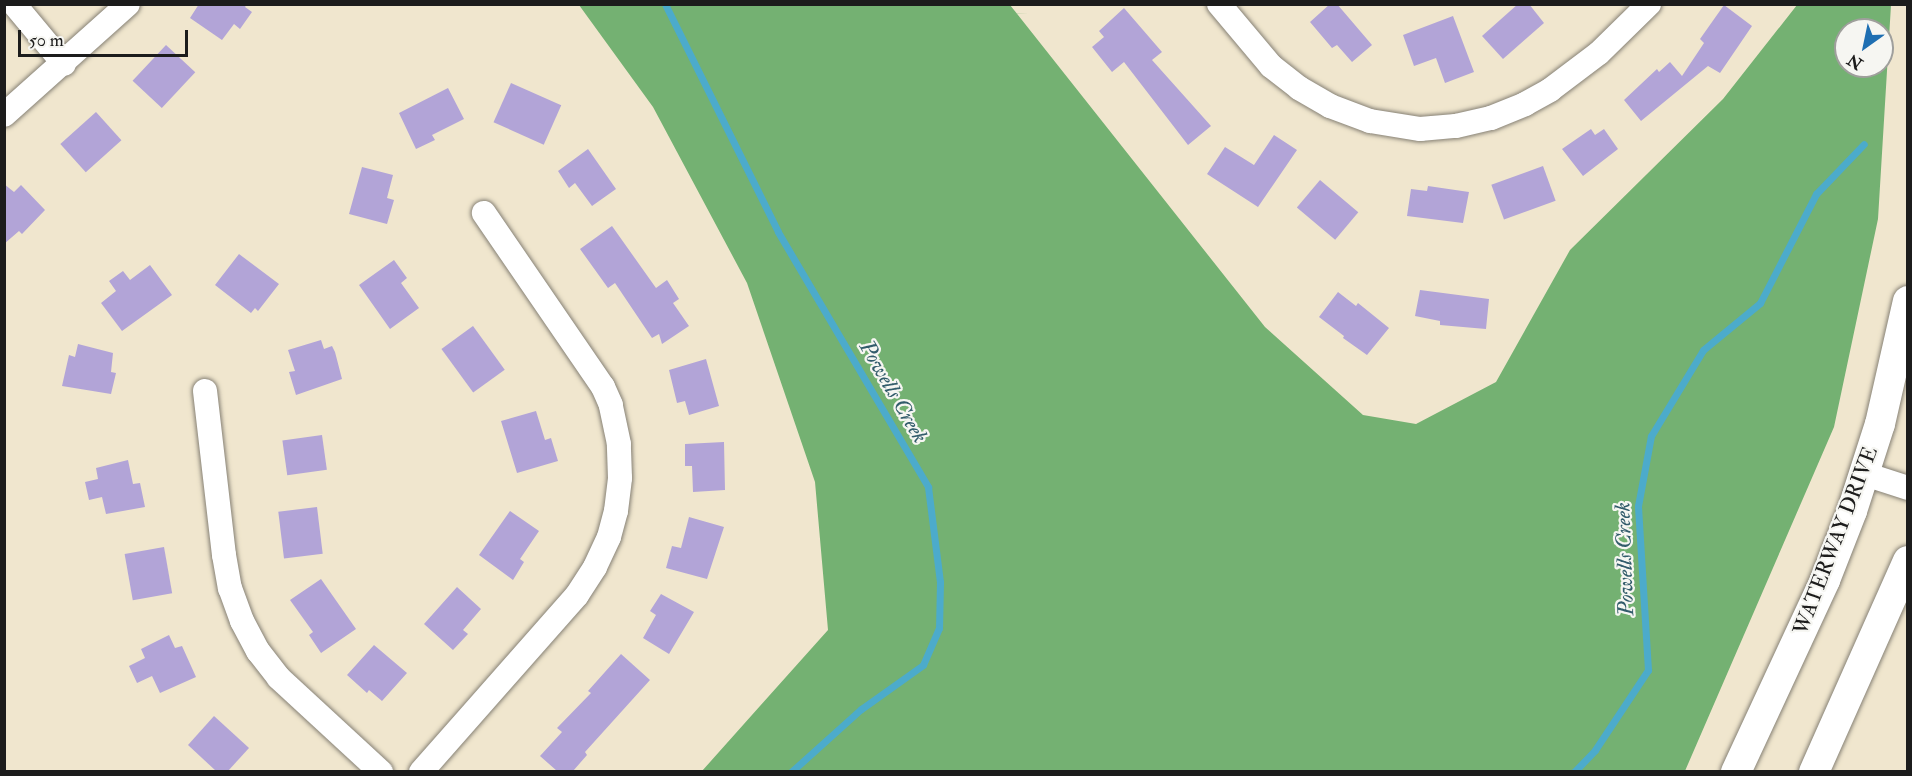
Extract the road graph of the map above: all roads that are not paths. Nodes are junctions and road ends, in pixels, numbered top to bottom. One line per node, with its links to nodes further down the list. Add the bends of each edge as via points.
1 (14, 4): 5 (street)
2 (129, 4): 5 (street)
3 (1649, 4): 4 (street, via 1599,53 1525,104 1482,120 1420,129 1370,121 1330,106 1299,88 1271,66)
4 (1228, 8)
5 (63, 64): 6 (street)
6 (4, 115)
7 (484, 213): 14 (street, via 603,387 619,444 619,489 609,537 577,595)
8 (1908, 301): 10 (main road, WATERWAY DRIVE)
9 (205, 391): 13 (street, via 224,555 242,621 279,678)
10 (1865, 474): 11 (street); 15 (main road, WATERWAY DRIVE, via 1825,580)
11 (1908, 488)
12 (1908, 561): 16 (main road)
13 (381, 771)
14 (421, 771)
15 (1736, 771)
16 (1814, 771)

